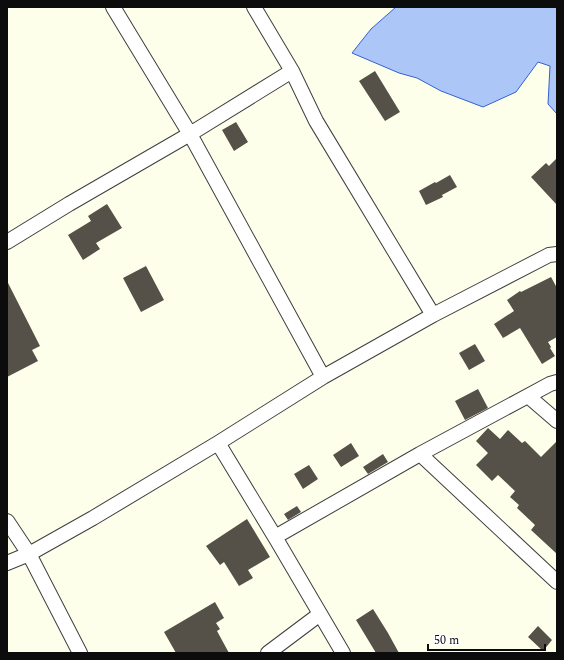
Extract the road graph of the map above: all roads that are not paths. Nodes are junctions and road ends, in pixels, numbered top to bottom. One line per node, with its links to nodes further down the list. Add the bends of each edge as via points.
1 (113, 7): 4 (street)
2 (254, 7): 3 (street)
3 (292, 71): 4 (street); 7 (street, via 316,121)
4 (190, 134): 5 (street); 8 (street)
5 (7, 242)
6 (557, 254): 7 (street, via 549,255)
7 (433, 315): 8 (street)
8 (323, 378): 12 (street)
9 (557, 382): 10 (street)
10 (528, 396): 11 (street); 13 (street)
11 (557, 421)
12 (218, 443): 15 (street); 16 (street)
13 (420, 454): 15 (street); 18 (street)
14 (7, 521): 16 (street)
15 (275, 537): 19 (street)
16 (29, 554): 17 (street); 20 (street)
17 (7, 563)
18 (557, 582)
19 (320, 614): 21 (street); 22 (street)
20 (80, 653)
21 (268, 653)
22 (343, 653)

